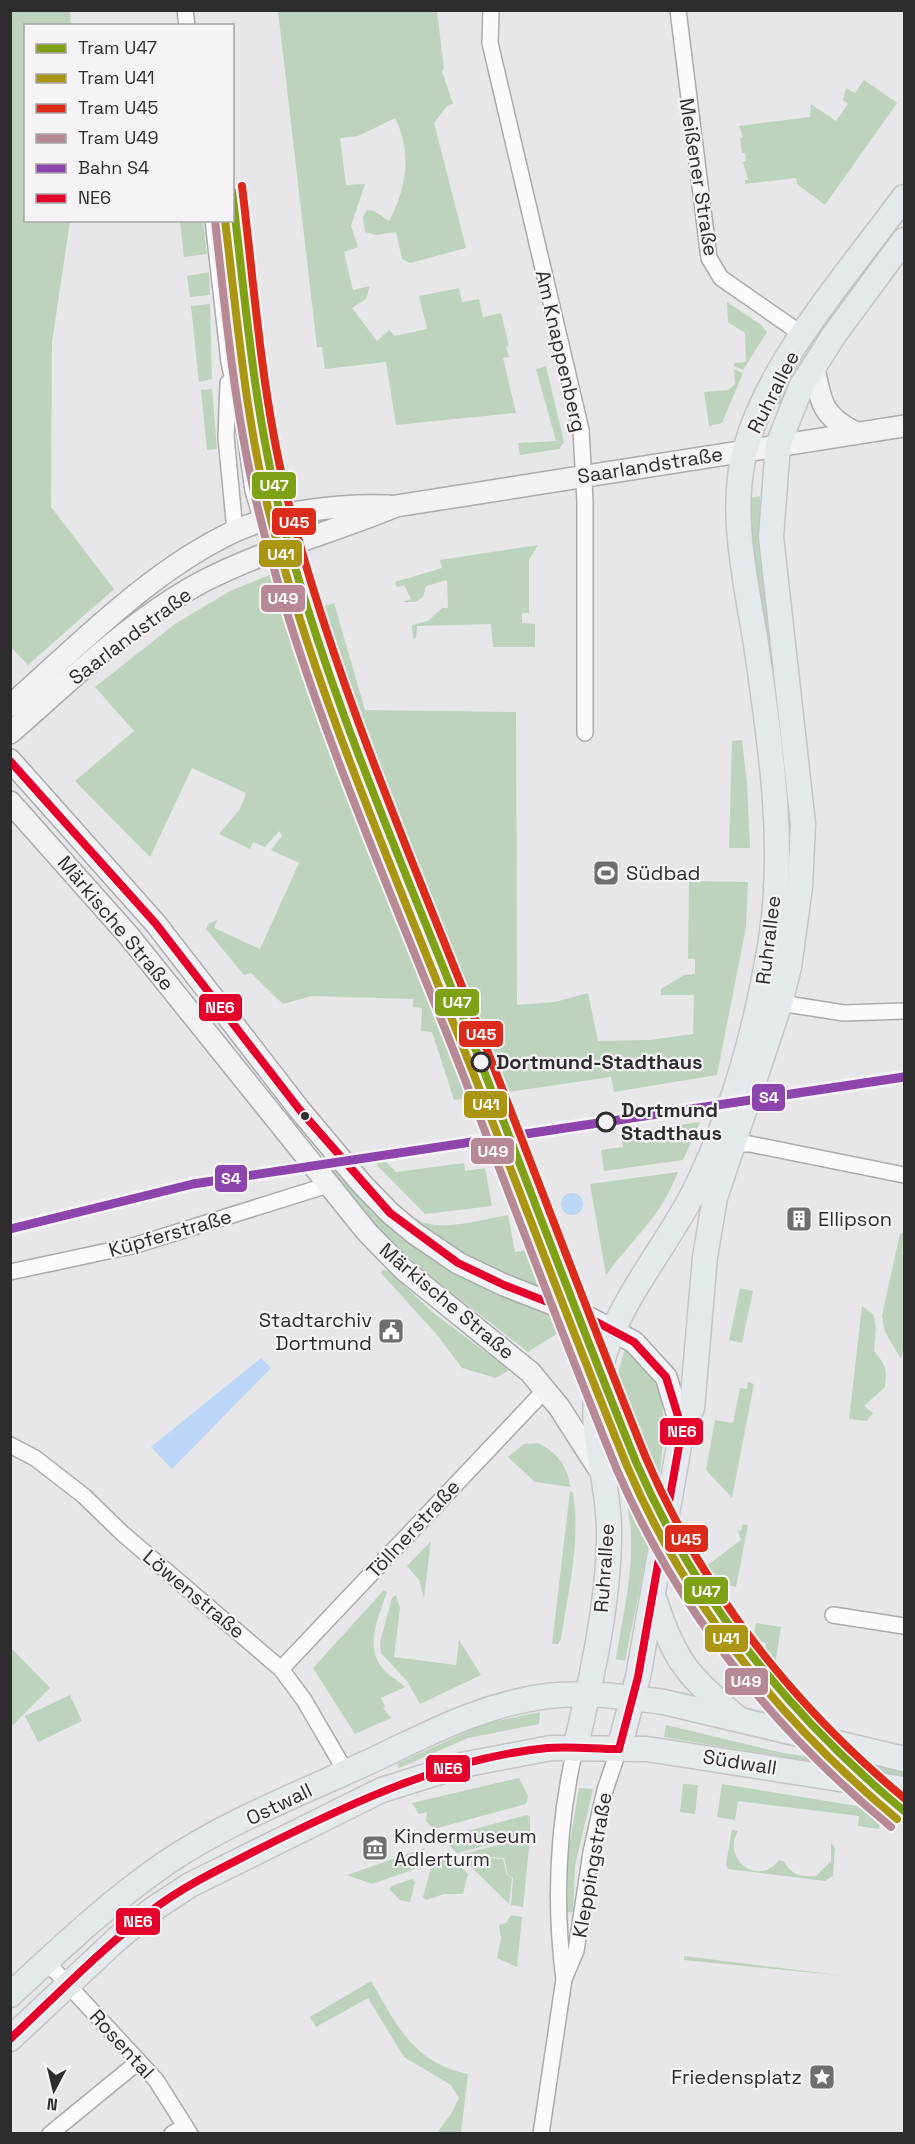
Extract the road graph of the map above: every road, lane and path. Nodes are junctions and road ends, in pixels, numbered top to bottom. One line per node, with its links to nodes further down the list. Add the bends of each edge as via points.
1 (491, 10): 13 (street, Am Knappenberg, via 490,43 581,430)
2 (678, 10): 6 (street, Meißener Straße, via 709,258 722,278)
3 (904, 197): 6 (main road, Ruhrallee)
4 (213, 222): 7 (street)
5 (904, 240): 8 (main road, Ruhrallee)
6 (803, 335): 12 (main road, Ruhrallee, via 761,407)
7 (229, 362): 15 (street); 16 (street, via 226,437)
8 (814, 368): 10 (main road, via 825,411); 11 (main road, Ruhrallee, via 801,387)
9 (904, 426): 10 (main road, Saarlandstraße)
10 (856, 433): 11 (main road, Saarlandstraße)
11 (778, 445): 12 (main road, Saarlandstraße); 23 (main road, Ruhrallee, via 771,537 803,824 797,923)
12 (745, 450): 13 (main road, Saarlandstraße); 29 (main road, Ruhrallee, via 740,541 776,811 772,933 755,1021 716,1139 694,1192 627,1300)
13 (584, 475): 14 (main road, Saarlandstraße); 20 (street, Am Knappenberg)
14 (396, 506): 15 (main road, Saarlandstraße, via 353,504); 17 (main road, Saarlandstraße)
15 (262, 521): 16 (main road, Saarlandstraße); 17 (main road)
16 (235, 531): 17 (main road); 18 (main road, Saarlandstraße, via 160,577)
17 (248, 560): 19 (main road, Saarlandstraße, via 168,604 107,649)
18 (10, 706)
19 (10, 733)
20 (585, 733)
21 (10, 760): 29 (main road, Märkische Straße, via 156,924 299,1109 390,1213 468,1268)
22 (10, 802): 27 (main road, Märkische Straße, via 129,936)
23 (780, 1003): 24 (street, via 844,1013); 25 (main road, Ruhrallee)
24 (904, 1011)
25 (732, 1143): 26 (street); 31 (main road, Ruhrallee, via 709,1229 692,1408)
26 (904, 1175)
27 (328, 1185): 28 (street, Küpferstraße, via 136,1245); 30 (main road, Märkische Straße, via 403,1269 524,1366)
28 (10, 1272)
29 (613, 1330): 31 (main road, Märkische Straße, via 646,1352 666,1377); 33 (main road, Ruhrallee, via 596,1390 594,1431)
30 (546, 1389): 33 (main road, Märkische Straße); 37 (street, Töllnerstraße)
31 (682, 1429): 34 (main road, Ruhrallee)
32 (10, 1445): 37 (street, Löwenstraße, via 35,1458 84,1496)
33 (601, 1472): 38 (main road, Ruhrallee, via 609,1545)
34 (654, 1598): 39 (main road, Ruhrallee); 40 (main road, via 676,1656 701,1686)
35 (833, 1615): 36 (street)
36 (904, 1626)
37 (281, 1669): 44 (street, Löwenstraße)
38 (588, 1694): 39 (main road, Südwall); 41 (main road, Ruhrallee); 44 (main road, Ostwall, via 547,1696 494,1707 461,1718)
39 (634, 1697): 40 (main road, Südwall); 42 (main road, Ruhrallee)
40 (740, 1721): 43 (main road, Südwall)
41 (575, 1749): 42 (main road, Südwall); 47 (street, Kleppingstraße, via 561,1840 559,1934); 48 (main road, Ostwall, via 543,1749 462,1765 397,1784 332,1813 190,1885 152,1910)
42 (618, 1749): 45 (main road, Südwall, via 661,1750); 47 (street, Kleppingstraße, via 591,1851 576,1951)
43 (904, 1759)
44 (346, 1772): 46 (main road, Ostwall, via 168,1862 116,1899)
45 (904, 1789)
46 (46, 1961): 48 (street, Rosental); 49 (main road, Ostwall)
47 (564, 1979): 54 (street, Kleppingstraße)
48 (68, 1985): 50 (main road, Ostwall); 51 (street, Rosental)
49 (10, 1995)
50 (10, 2039)
51 (138, 2062): 52 (street, Rosental, via 156,2080); 53 (street)
52 (182, 2131)
53 (50, 2133)
54 (541, 2133)

